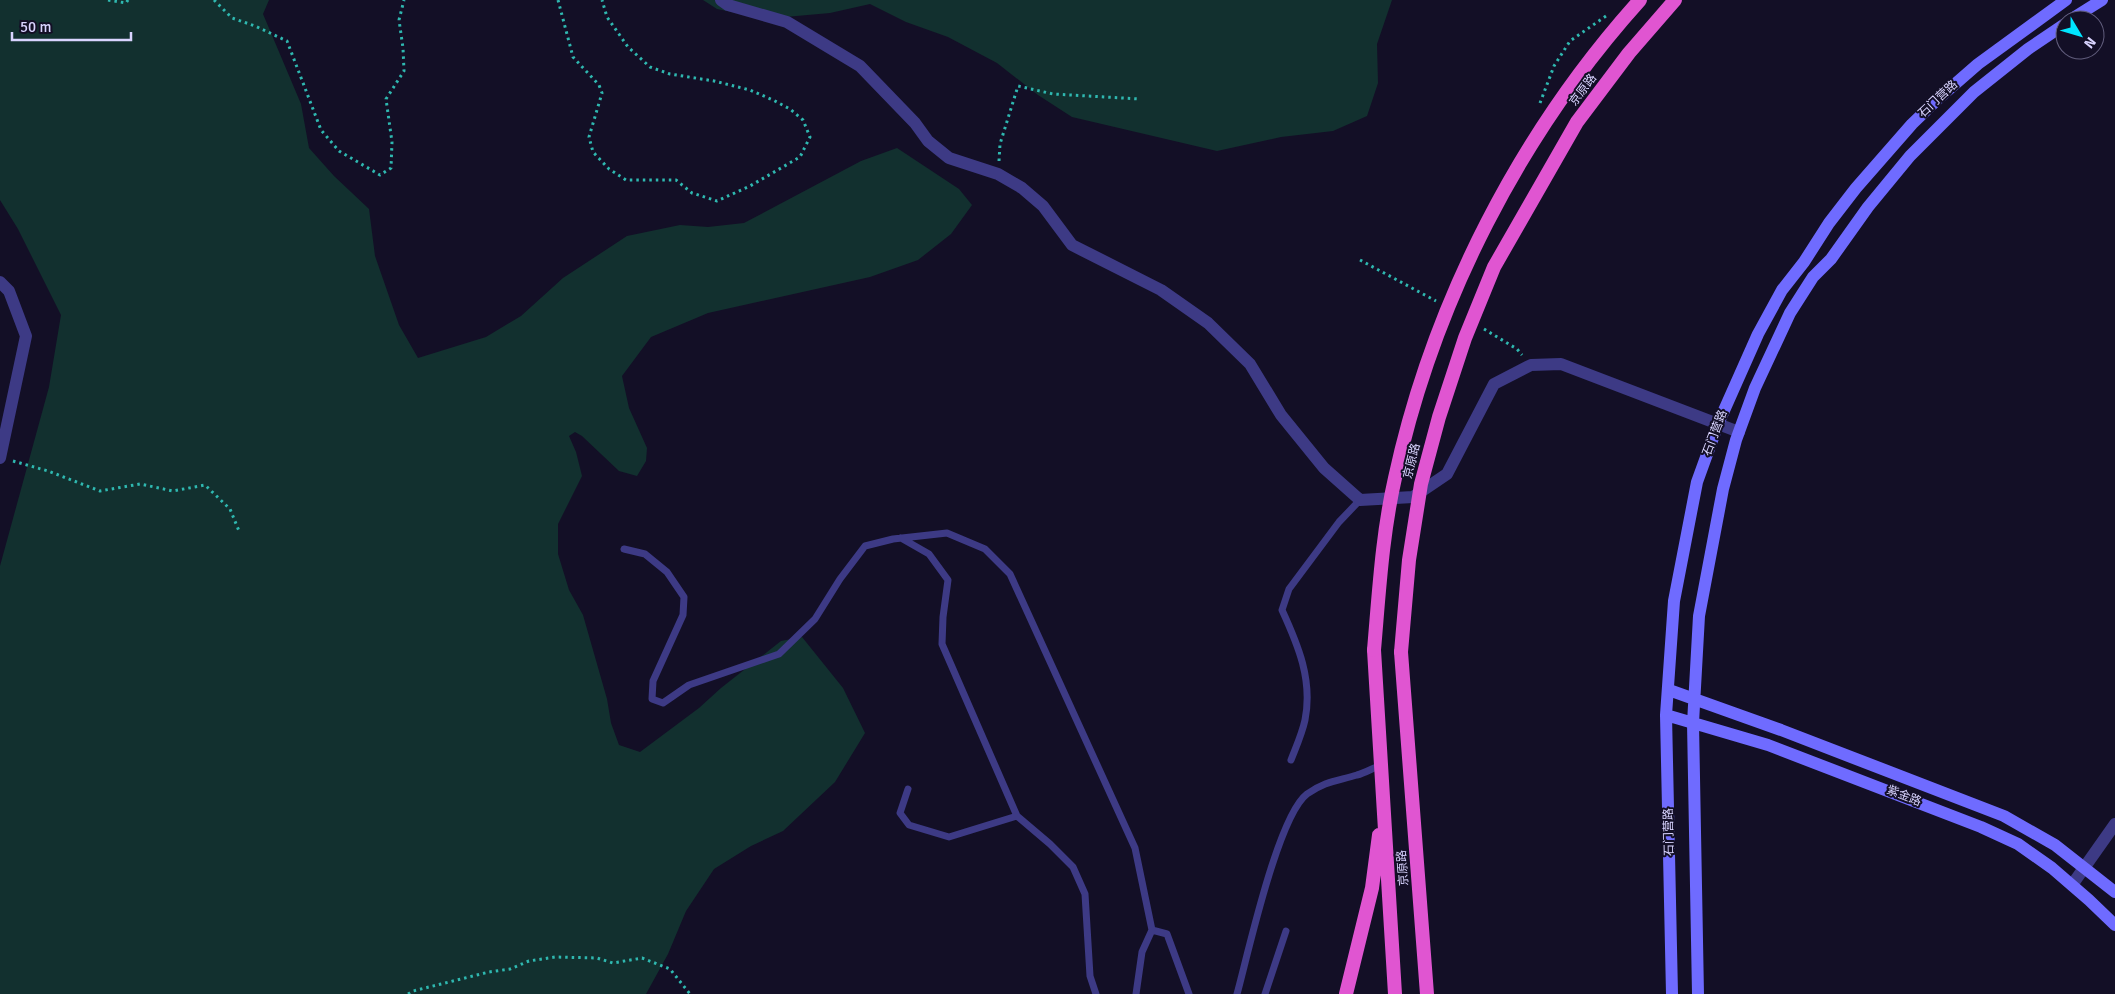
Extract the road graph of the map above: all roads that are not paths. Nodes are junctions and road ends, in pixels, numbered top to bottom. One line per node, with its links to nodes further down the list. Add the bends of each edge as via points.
1 (721, 0): 12 (street, via 728,5 787,22 860,66 949,158 998,174 1022,188 1043,206 1072,245 1161,290 1208,323 1250,364 1281,415 1324,468)
2 (1640, 0): 20 (highway, 京原路, bridge, via 1607,36 1554,107 1469,256 1439,329 1394,478 1381,556 1374,650)
3 (1675, 0): 38 (highway, 京原路, bridge, via 1629,53 1577,122 1490,276 1464,338 1421,484 1409,560 1401,652)
4 (2066, 0): 9 (main road, 石门营路, via 1978,64 1939,98 1862,181 1782,290 1758,334)
5 (2102, 0): 6 (main road)
6 (2086, 10)
7 (2055, 31): 10 (main road, 石门营路, via 1974,92 1910,156 1868,207 1831,259 1813,277 1790,313 1755,388)
8 (0, 282): 11 (street, via 9,291 26,336)
9 (1718, 424): 10 (street); 12 (street, via 1561,364 1531,365 1494,384 1447,474 1413,498); 15 (main road, 石门营路, via 1697,482 1683,546 1674,600)
10 (1739, 432): 16 (main road, 石门营路, via 1721,498 1699,616)
11 (5, 459)
12 (1360, 500): 19 (lane, via 1339,522 1289,589 1282,610 1298,645 1307,679 1305,719)
13 (901, 538): 14 (lane, via 866,546 815,619 779,654 689,684 662,703 652,699 653,681 683,614 684,597 667,572 644,554); 23 (lane, via 929,554 948,580 942,644); 29 (lane, via 947,533 985,548 1010,574 1134,848)
14 (624, 549)
15 (1669, 690): 16 (main road, 紫金路); 17 (main road, 石门营路)
16 (1693, 698): 18 (main road, 石门营路); 25 (main road, 紫金路, via 1979,805 2055,844)
17 (1666, 715): 18 (main road, 紫金路); 39 (main road, 石门营路)
18 (1693, 723): 26 (main road, 紫金路, via 1768,744 1981,827 2018,844); 40 (main road, 石门营路)
19 (1291, 760)
20 (1381, 765): 22 (highway, 京原路); 34 (lane, via 1358,775 1327,782 1305,796 1288,824 1273,862)
21 (908, 789): 23 (lane, via 900,813 909,825 948,837)
22 (1383, 804): 36 (highway, via 1372,888); 37 (highway, 京原路)
23 (1017, 816): 31 (lane, via 1073,868 1086,894 1090,976)
24 (2115, 824): 25 (street)
25 (2085, 867): 26 (street); 27 (main road, 紫金路)
26 (2072, 885): 28 (main road, 紫金路)
27 (2115, 892)
28 (2115, 925)
29 (1152, 930): 32 (lane, via 1142,952); 33 (lane, via 1167,934)
30 (1286, 931): 35 (lane)
31 (1096, 994)
32 (1136, 994)
33 (1189, 994)
34 (1237, 994)
35 (1265, 994)
36 (1346, 994)
37 (1395, 994)
38 (1427, 994)
39 (1672, 994)
40 (1698, 994)

